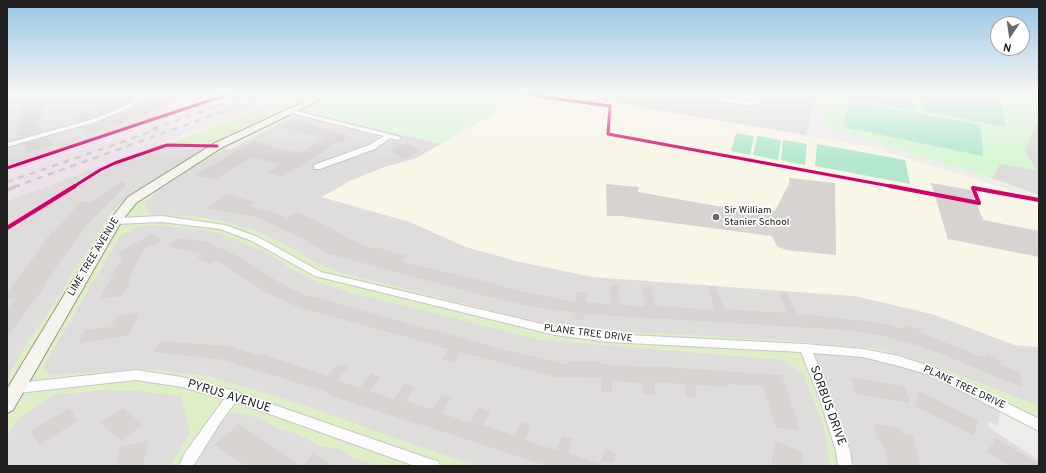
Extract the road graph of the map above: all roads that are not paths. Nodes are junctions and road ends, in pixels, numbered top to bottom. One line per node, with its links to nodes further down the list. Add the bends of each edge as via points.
1 (105, 116): 6 (street)
2 (279, 116): 8 (street, LIME TREE AVENUE, via 217,146 191,162 132,200)
3 (310, 116): 4 (street)
4 (389, 136): 5 (street); 7 (street, via 372,146)
5 (398, 138)
6 (7, 145)
7 (318, 167)
8 (115, 221): 9 (street, PLANE TREE DRIVE, via 162,219 222,227 256,239 318,274 555,331 609,338); 10 (street, LIME TREE AVENUE)
9 (805, 348): 13 (street, PLANE TREE DRIVE, via 863,353 934,372); 16 (street, SORBUS DRIVE, via 841,444)
10 (18, 388): 11 (street, PYRUS AVENUE, via 136,375 182,382); 12 (street, LIME TREE AVENUE)
11 (234, 396): 14 (street); 15 (street, PYRUS AVENUE)
12 (7, 405)
13 (1039, 425)
14 (186, 466)
15 (433, 466)
16 (845, 466)

